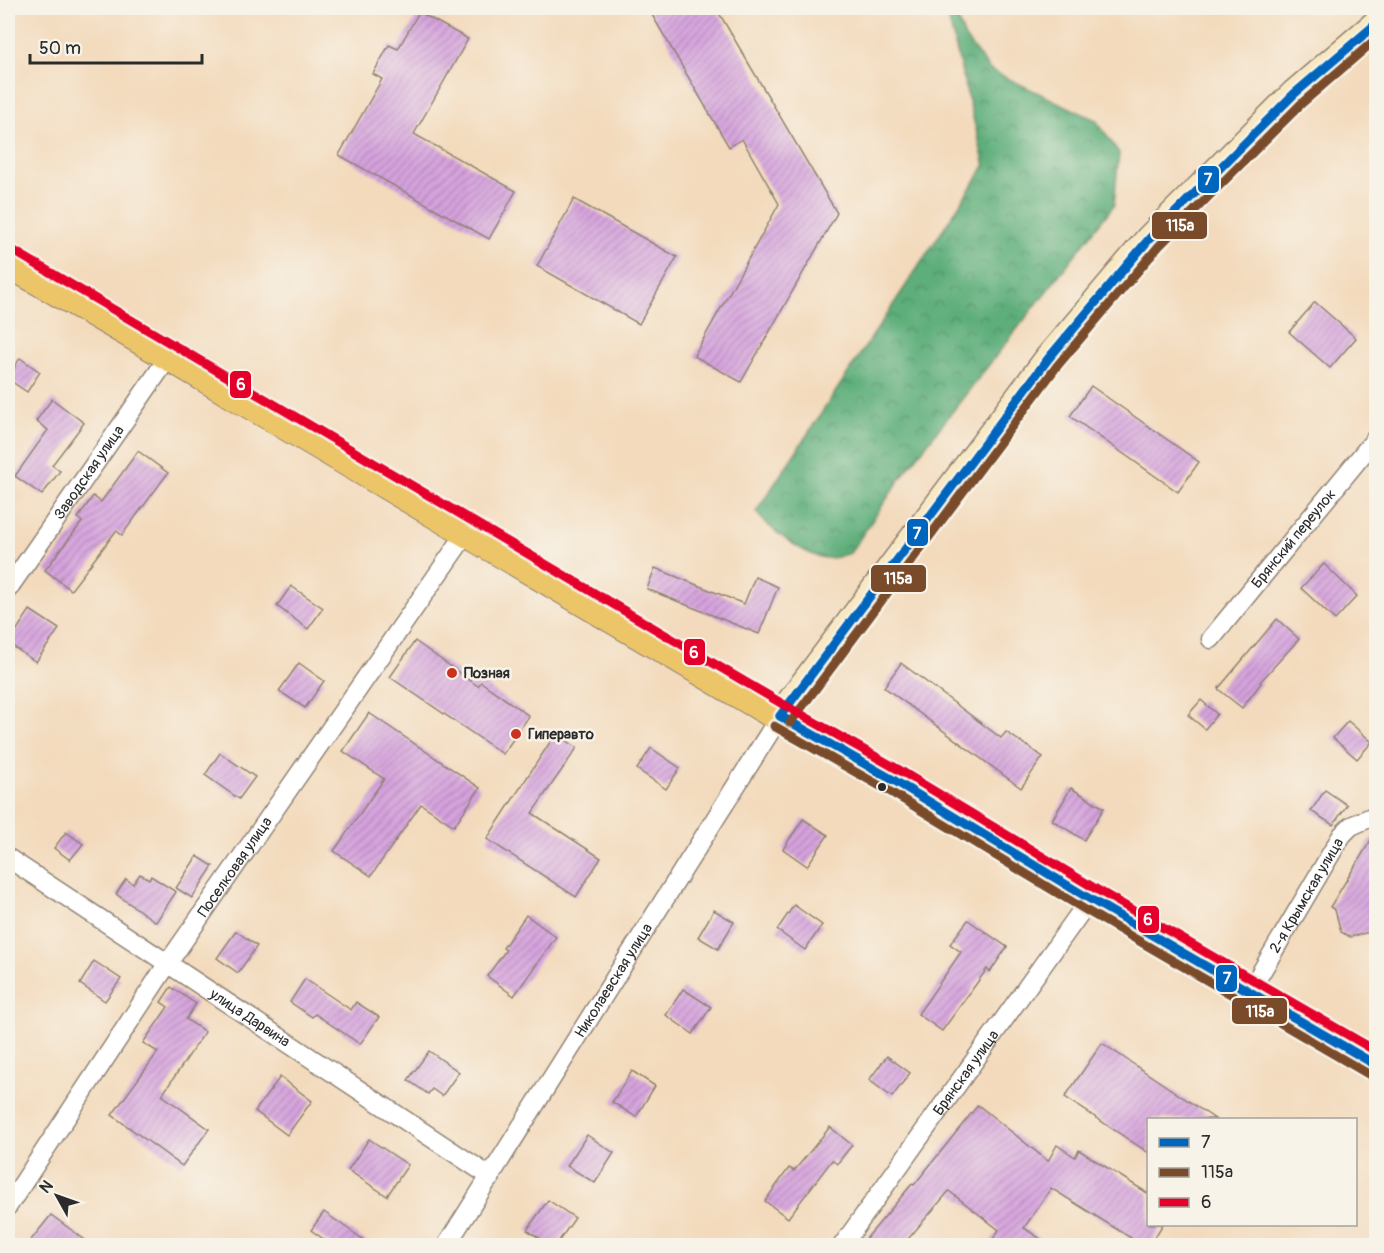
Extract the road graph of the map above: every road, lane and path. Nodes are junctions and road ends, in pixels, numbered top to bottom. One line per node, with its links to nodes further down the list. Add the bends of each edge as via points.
1 (1377, 24): 8 (main road, via 1294,94 1150,238 1048,359)
2 (8, 261): 3 (highway)
3 (170, 355): 5 (highway); 6 (street, Заводская улица)
4 (1377, 438): 7 (street, Брянский переулок)
5 (467, 532): 8 (highway); 12 (street, Поселковая улица)
6 (8, 589)
7 (1211, 639)
8 (780, 716): 11 (highway); 15 (street, Николаевская улица)
9 (1377, 815): 13 (street, 2-я Крымская улица, via 1351,826 1342,835)
10 (8, 858): 12 (street, улица Дарвина)
11 (1090, 899): 13 (highway); 18 (street, Брянская улица)
12 (168, 963): 15 (street, улица Дарвина); 16 (street, Поселковая улица)
13 (1250, 991): 14 (highway)
14 (1377, 1065)
15 (491, 1177): 17 (street, Николаевская улица)
16 (8, 1206)
17 (446, 1245)
18 (842, 1245)

